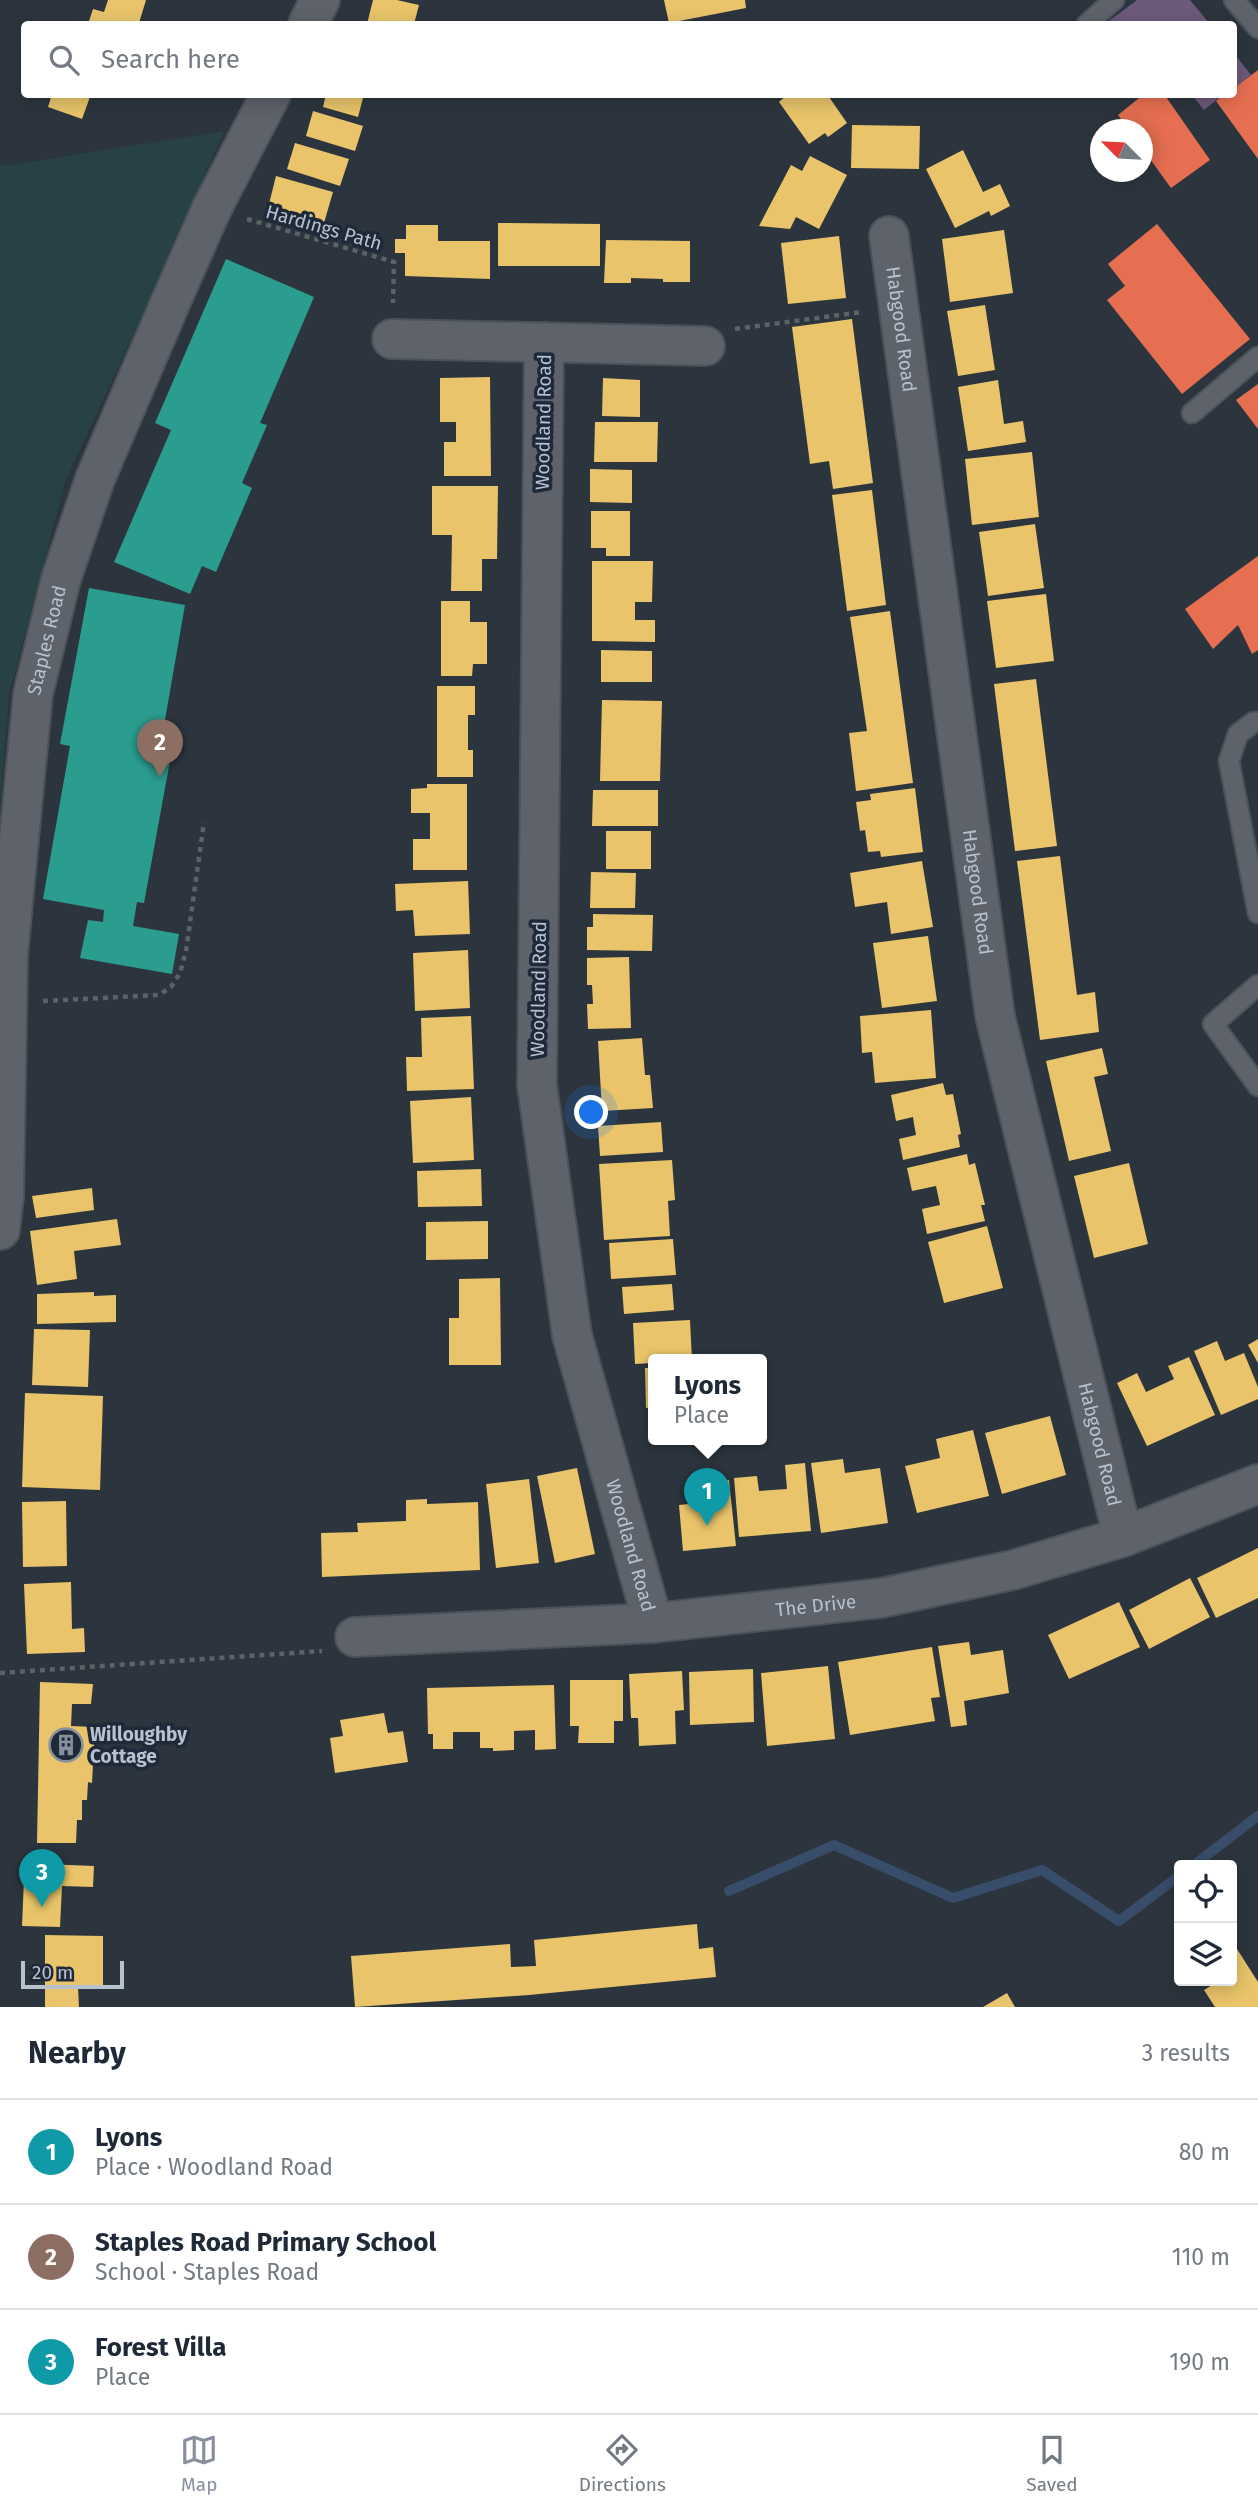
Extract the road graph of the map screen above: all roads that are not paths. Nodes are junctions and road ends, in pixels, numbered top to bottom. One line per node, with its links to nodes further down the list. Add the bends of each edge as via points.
1 (320, 0): 4 (street)
2 (1114, 0): 5 (lane)
3 (1234, 0): 6 (lane)
4 (310, 21)
5 (1090, 21)
6 (1258, 29)
7 (269, 98): 18 (street, Staples Road, via 212,208 95,479 61,579 33,694 9,942)
8 (889, 236): 20 (street, Habgood Road, via 995,1016)
9 (392, 339): 10 (street)
10 (544, 342): 11 (street); 21 (street, Woodland Road, via 537,1085 572,1335)
11 (705, 346)
12 (1258, 357): 13 (lane)
13 (1192, 413)
14 (1258, 722): 15 (lane, via 1238,734 1228,761)
15 (1258, 913)
16 (1258, 985): 17 (lane, via 1213,1024)
17 (1258, 1086)
18 (0, 1230)
19 (1258, 1484): 20 (street, The Drive)
20 (1123, 1537): 21 (street, The Drive, via 1013,1570 881,1598)
21 (653, 1623): 22 (street, The Drive)
22 (355, 1637)

